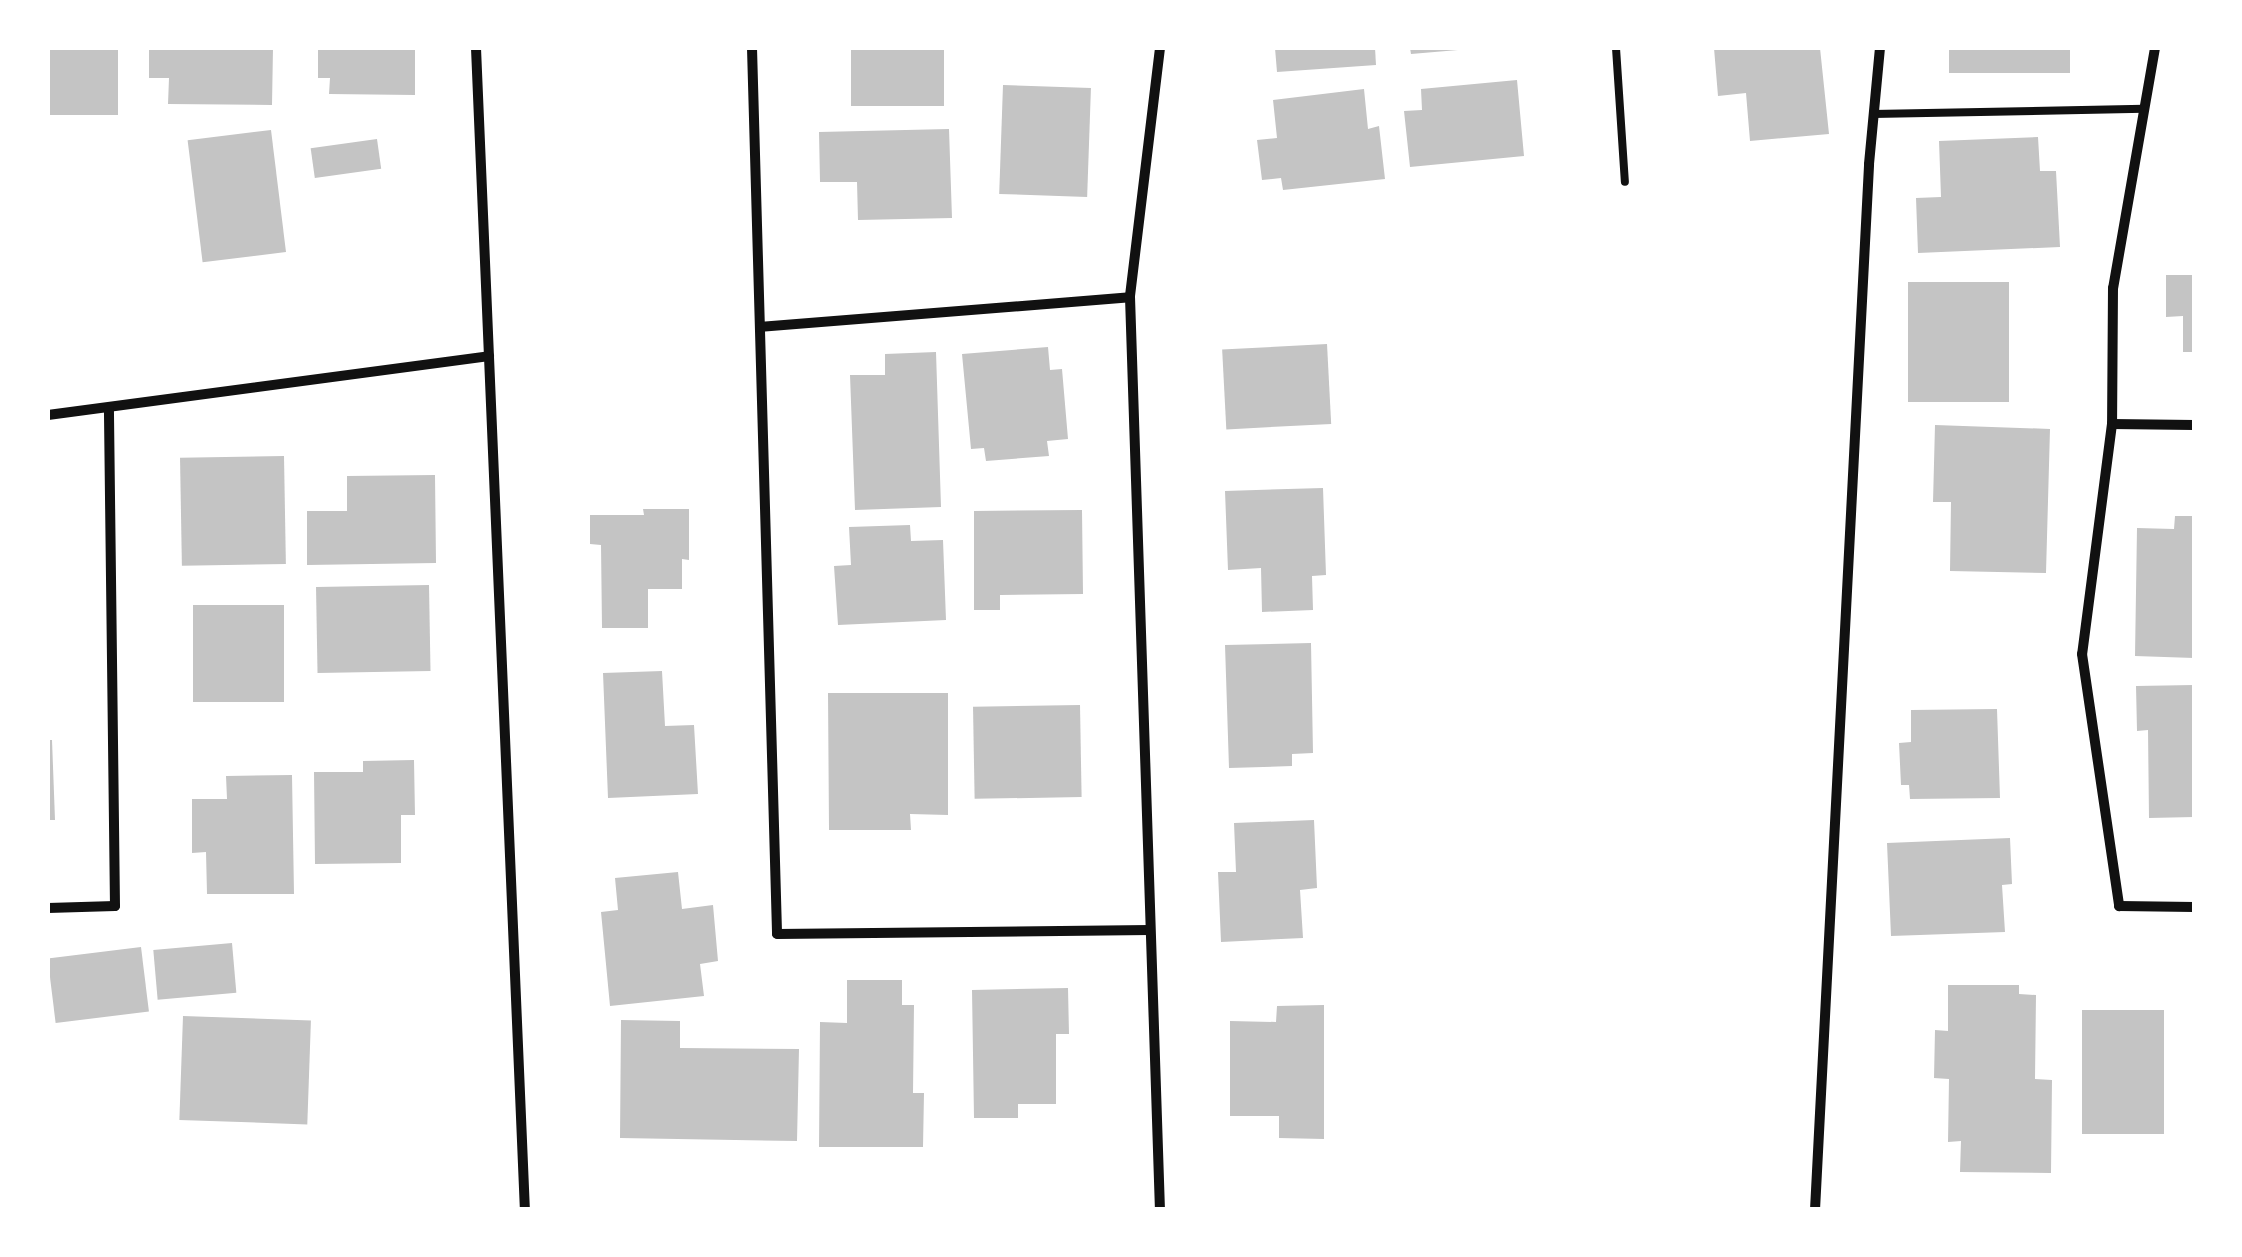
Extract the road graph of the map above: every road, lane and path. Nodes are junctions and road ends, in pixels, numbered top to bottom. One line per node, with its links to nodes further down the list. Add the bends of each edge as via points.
1 (476, 48): 12 (street)
2 (752, 48): 11 (street)
3 (1160, 48): 10 (street)
4 (1616, 48): 9 (lane)
5 (1880, 48): 8 (street)
6 (2155, 48): 7 (street)
7 (2144, 109): 8 (lane); 15 (street, via 2113,288)
8 (1873, 114): 22 (street)
9 (1625, 182)
10 (1130, 297): 11 (street); 19 (street)
11 (760, 327): 19 (street, via 777,934)
12 (489, 356): 13 (street); 20 (street)
13 (109, 408): 14 (street); 18 (street, via 115,906)
14 (48, 416)
15 (2112, 424): 16 (street); 17 (street, via 2082,654 2119,906)
16 (2194, 424)
17 (2194, 907)
18 (48, 908)
19 (1150, 930): 21 (street)
20 (526, 1210)
21 (1160, 1210)
22 (1815, 1210)

